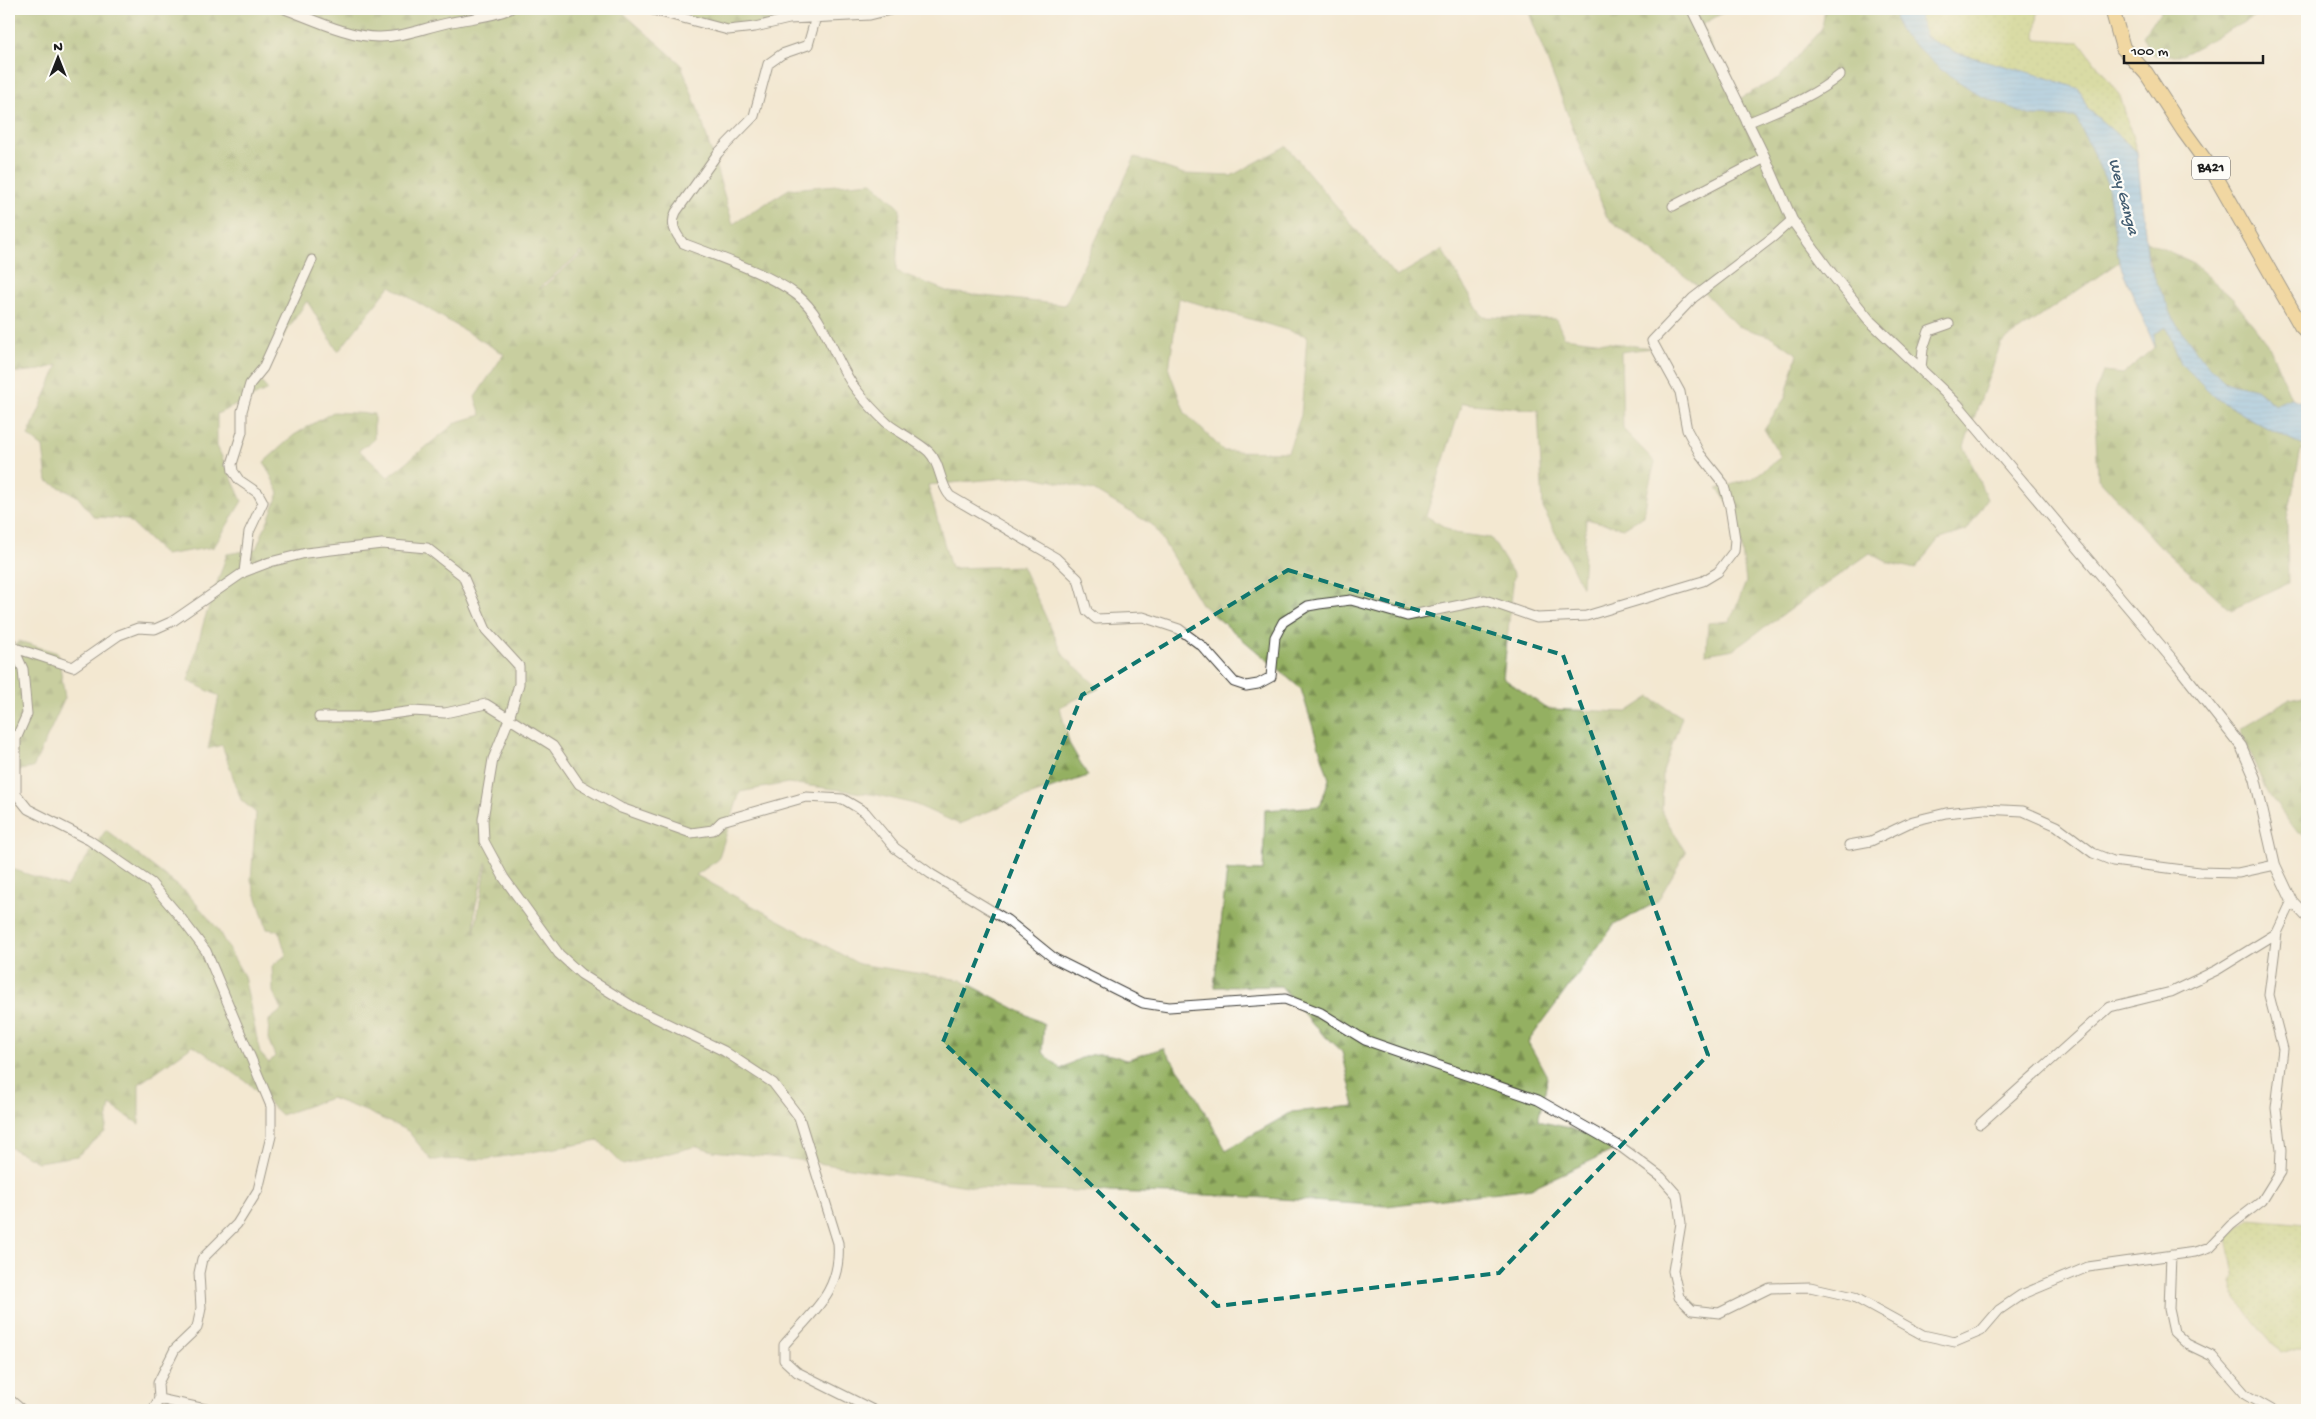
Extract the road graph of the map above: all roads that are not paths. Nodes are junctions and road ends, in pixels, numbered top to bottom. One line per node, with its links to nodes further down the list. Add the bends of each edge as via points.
1 (285, 9): 2 (street, via 336,29 378,37 409,34)
2 (510, 9)
3 (649, 9): 7 (street, via 728,30)
4 (894, 9): 7 (street, via 870,15)
5 (1692, 9): 9 (street)
6 (2114, 9): 15 (main road, B421, via 2123,48 2146,73 2212,170)
7 (816, 17): 12 (street, via 808,45 782,54 768,64 754,116 718,153 676,212 672,219 676,235 683,243 781,284 798,296 818,317 855,388 887,423 929,452 950,496 1056,558 1078,579 1088,611 1096,619 1143,617 1179,630 1202,646 1234,682 1246,686 1271,677 1275,637 1283,622 1313,605 1350,600 1407,616 1485,600 1537,618 1586,616 1704,581 1718,572 1734,551 1730,507 1723,483 1700,454 1687,430 1680,392 1652,341 1693,298)
8 (1840, 75): 9 (street, via 1822,90 1796,104)
9 (1747, 122): 10 (street)
10 (1765, 158): 11 (street); 12 (street)
11 (1673, 206)
12 (1792, 220): 16 (street, via 1848,296)
13 (312, 260): 17 (street, via 263,368 250,384 242,411 242,432 232,464 233,472 238,480 258,493 263,502 249,532)
14 (1949, 324): 16 (street, via 1929,331)
15 (2307, 332)
16 (1921, 368): 23 (street, via 2029,487 2241,746 2255,778)
17 (244, 572): 19 (street, via 173,621 155,630 138,628 119,635 73,667); 21 (street, via 306,553 382,544 427,548 463,576 486,630 519,666 519,684)
18 (9, 638): 19 (street)
19 (15, 648): 29 (street, via 23,668 27,714 16,739 16,794 28,809 89,840 151,883 181,918 206,950 271,1106 271,1136 258,1190 238,1224 202,1259 199,1274 202,1308 197,1328 175,1349 158,1382)
20 (319, 718): 21 (street, via 369,717 413,711 445,714 486,704)
21 (509, 719): 28 (street, via 553,746 579,784 598,797 691,833 713,830 722,821 806,798 843,799 865,812 895,848 931,874 1008,920 1055,959 1143,1003 1169,1007 1285,998 1320,1013 1365,1040 1538,1100 1622,1147 1661,1177 1677,1195 1681,1224 1672,1271 1679,1297 1692,1310 1719,1313 1770,1288 1810,1287 1854,1297 1923,1335 1955,1342 1981,1331 1999,1310 2021,1295 2088,1267); 34 (street, via 493,759 482,819 484,841 504,878 559,954 581,974 637,1009 724,1051 759,1073 773,1083 799,1116 838,1243 840,1261 835,1281 824,1298 784,1344 784,1360 797,1372)
22 (1850, 845): 23 (street, via 1871,841 1913,821 1984,809 2023,811 2057,826 2093,853 2113,861 2198,872 2238,873)
23 (2275, 865): 24 (street)
24 (2292, 901): 25 (street); 26 (street)
25 (2307, 917)
26 (2278, 933): 27 (street, via 2217,970 2171,992 2110,1007); 28 (street, via 2269,995 2283,1049 2276,1108 2282,1150 2280,1172 2262,1201 2231,1225 2210,1247)
27 (1980, 1124)
28 (2171, 1255): 35 (street, via 2169,1309 2174,1332 2187,1344 2212,1356 2246,1395)
29 (159, 1399): 32 (street); 33 (street)
30 (9, 1400): 31 (street)
31 (22, 1410)
32 (153, 1410)
33 (210, 1410)
34 (873, 1410)
35 (2272, 1410)

